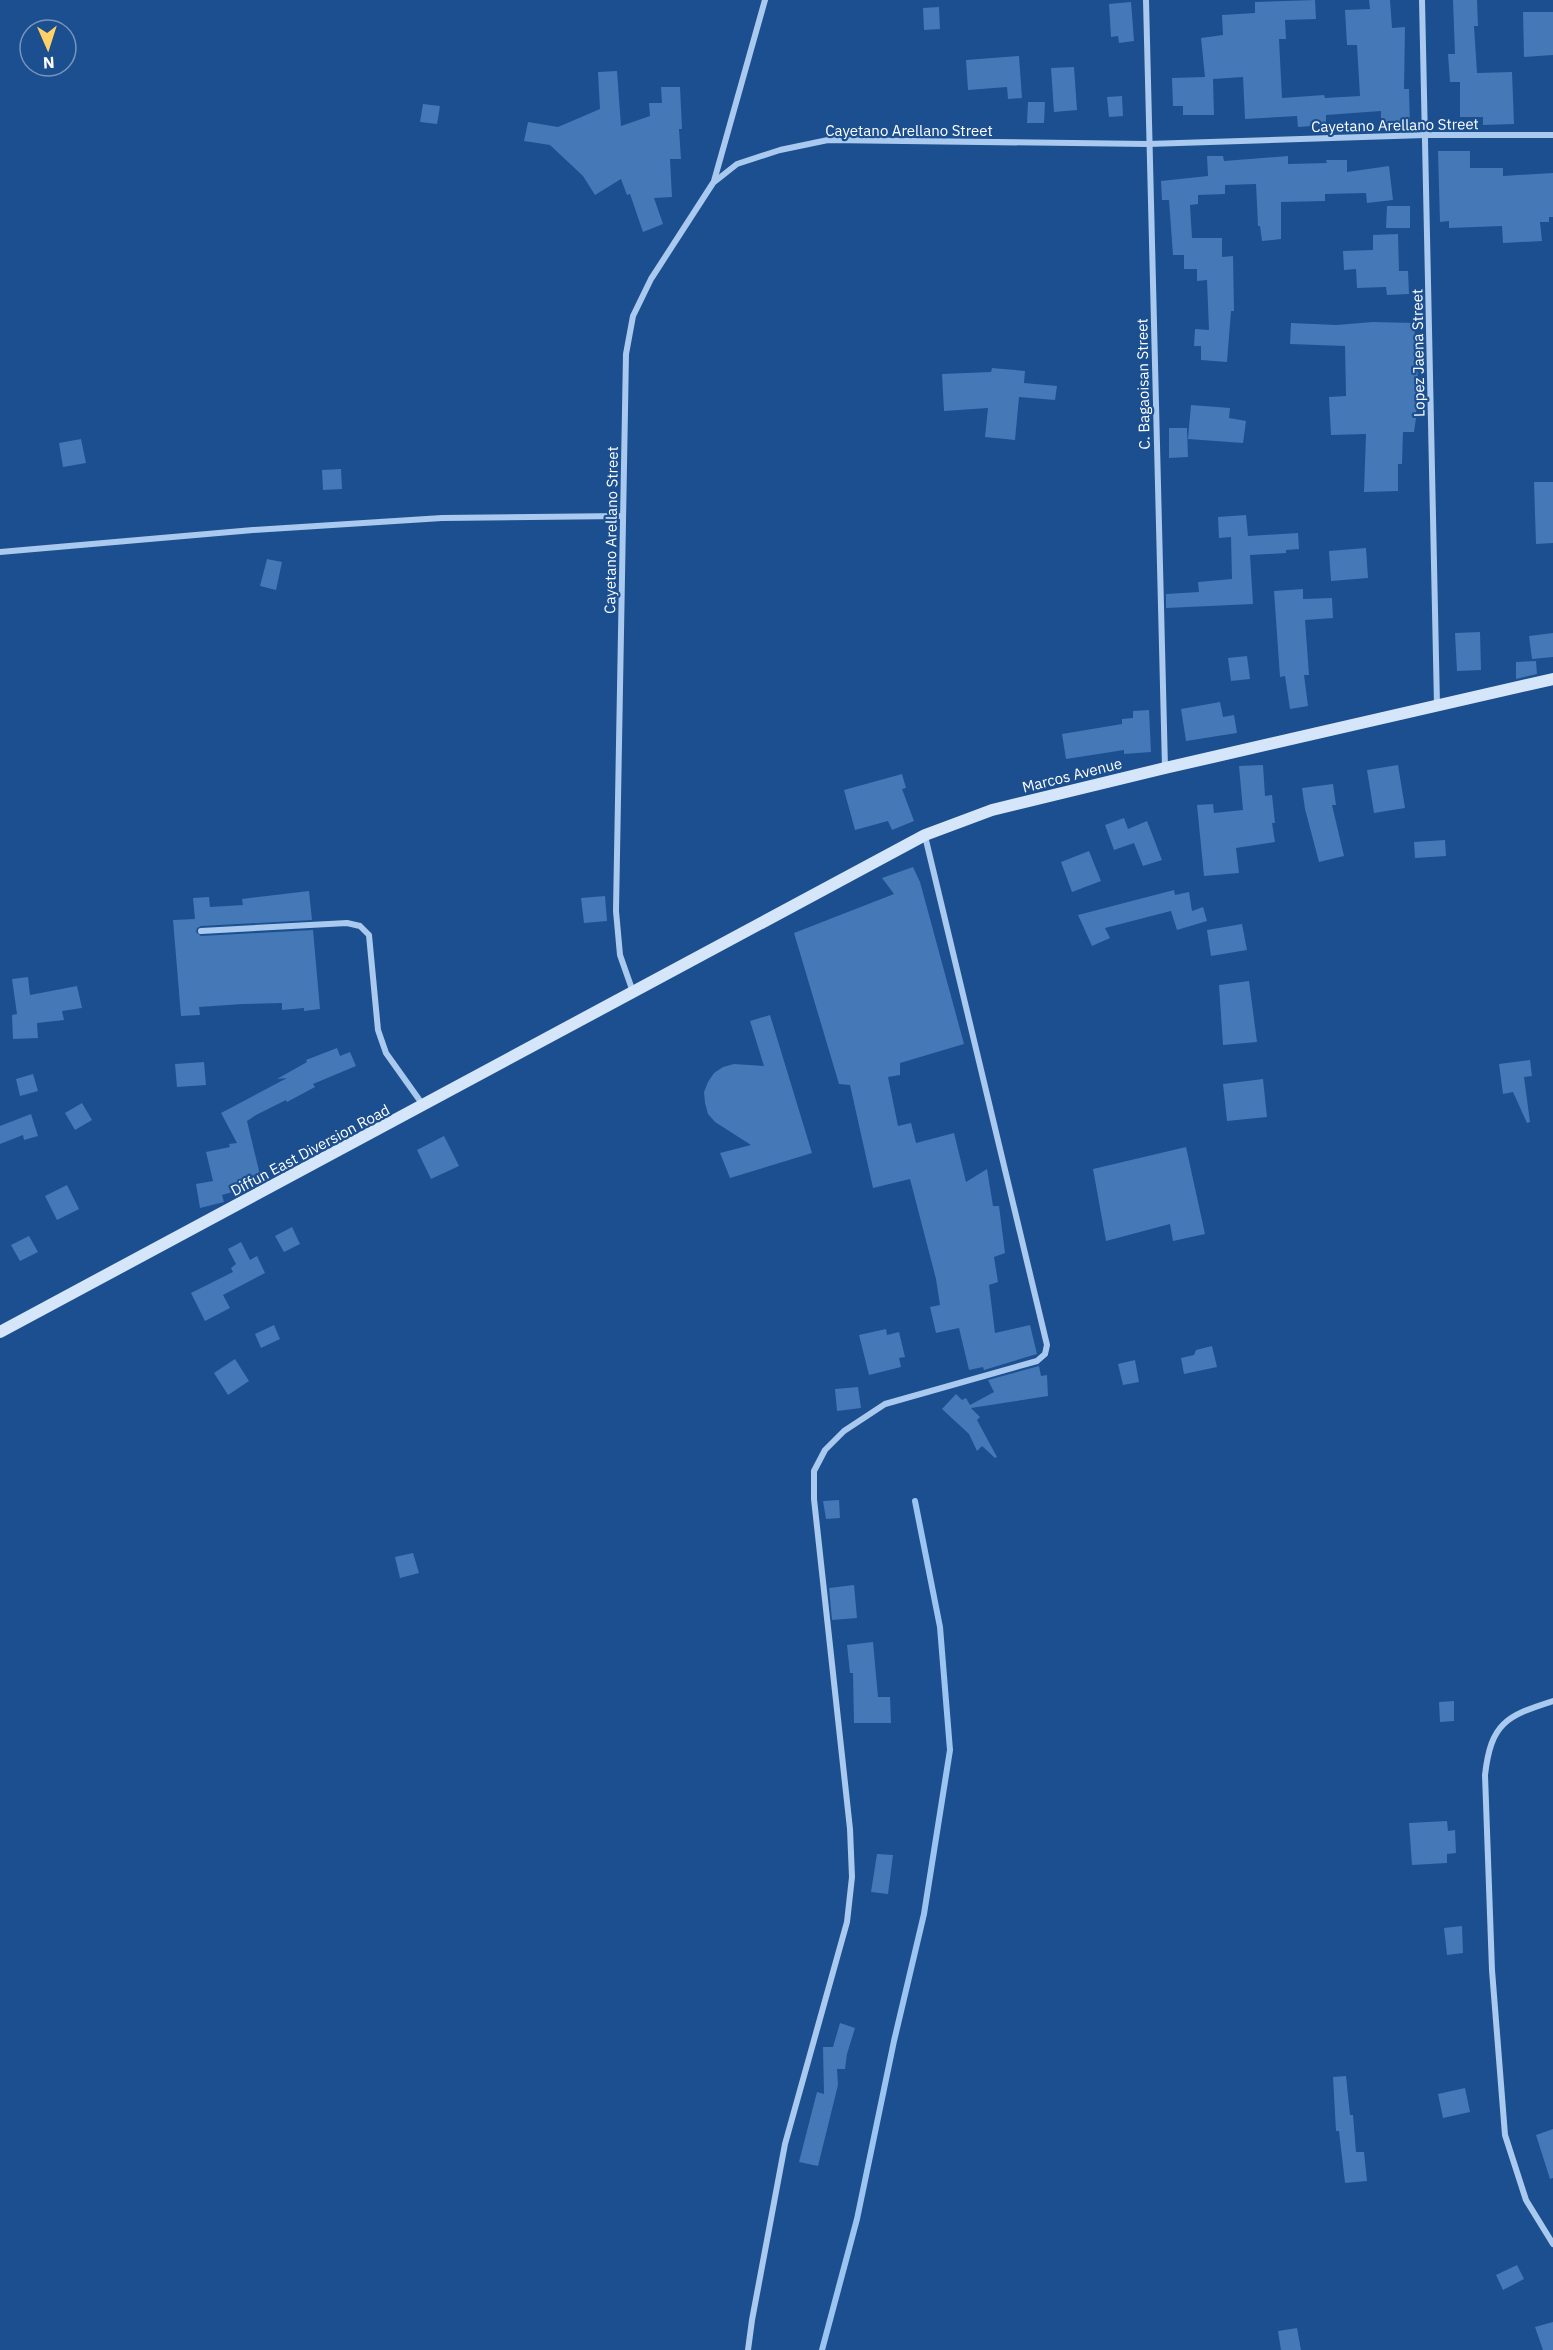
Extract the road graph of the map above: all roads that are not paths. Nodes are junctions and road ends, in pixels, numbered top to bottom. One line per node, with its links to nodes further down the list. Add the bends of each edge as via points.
1 (765, 0): 7 (street)
2 (1146, 0): 6 (street, C. Bagaoisan Street)
3 (1422, 0): 4 (street, Lopez Jaena Street)
4 (1425, 135): 5 (street, Cayetano Arellano Street); 6 (street, Cayetano Arellano Street); 11 (street, Lopez Jaena Street)
5 (1553, 135)
6 (1148, 144): 7 (street, Cayetano Arellano Street, via 828,140 737,164); 12 (street, C. Bagaoisan Street)
7 (713, 183): 8 (street, Cayetano Arellano Street, via 651,279 633,316 626,354)
8 (623, 516): 9 (street, via 442,518); 15 (street, Cayetano Arellano Street, via 616,911 620,955)
9 (0, 552)
10 (1553, 679): 11 (main road, Marcos Avenue)
11 (1437, 705): 12 (main road, Marcos Avenue)
12 (1164, 768): 13 (main road, Marcos Avenue, via 992,810)
13 (925, 835): 15 (main road, Marcos Avenue); 20 (street, via 1047,1345 1045,1354 1037,1361 885,1404 844,1431 825,1450 814,1471 852,1877 847,1922 785,2144)
14 (201, 931): 16 (street, via 347,923 360,926 369,935 378,1030 386,1053)
15 (633, 992): 16 (main road, Diffun East Diversion Road)
16 (423, 1105): 17 (main road, Diffun East Diversion Road)
17 (0, 1332)
18 (1553, 1701): 19 (street, via 1518,1713 1499,1729 1488,1749 1485,1775 1492,1970 1505,2135 1526,2200)
19 (1553, 2244)
20 (748, 2350)

